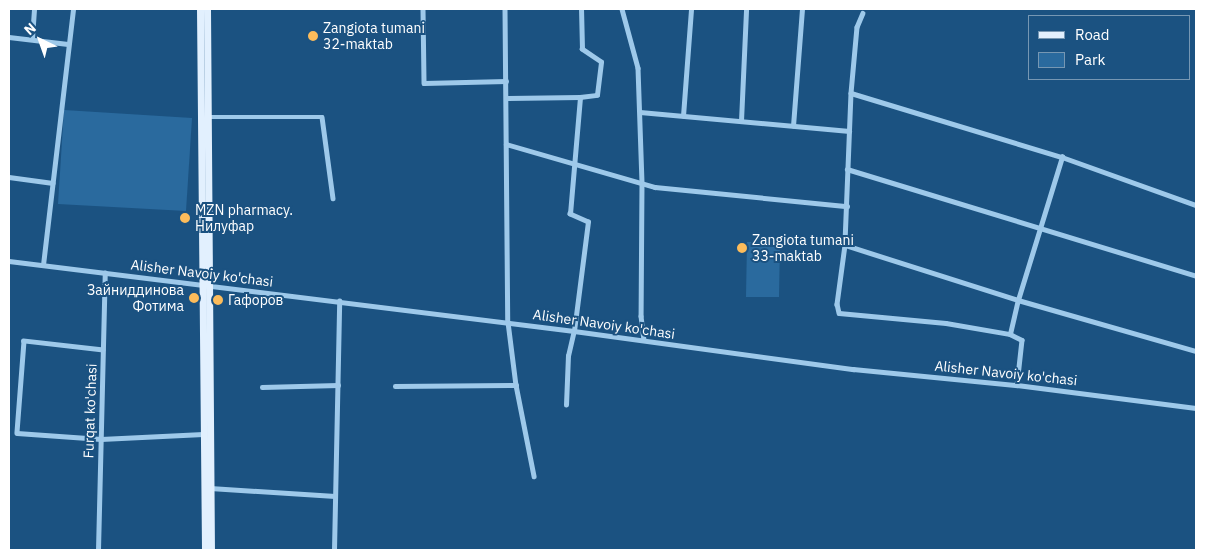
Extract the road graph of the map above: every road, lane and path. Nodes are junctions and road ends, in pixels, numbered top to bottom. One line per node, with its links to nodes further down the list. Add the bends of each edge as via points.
1 (34, 9): 14 (street)
2 (73, 9): 15 (street)
3 (200, 9): 42 (main road)
4 (207, 9): 21 (main road)
5 (423, 9): 16 (street, via 424,83)
6 (505, 9): 16 (street)
7 (582, 9): 18 (street, via 582,49 601,62 597,95)
8 (622, 9): 20 (street, via 638,68)
9 (692, 9): 22 (street)
10 (746, 9): 23 (street)
11 (802, 9): 24 (street)
12 (863, 13): 17 (street, via 857,27)
13 (9, 37): 14 (street)
14 (32, 38): 15 (street)
15 (68, 44): 31 (street)
16 (506, 81): 19 (street)
17 (851, 93): 25 (street); 27 (street)
18 (580, 96): 19 (street); 28 (street)
19 (506, 98): 26 (street)
20 (640, 112): 22 (street); 32 (street)
21 (209, 116): 33 (street, via 322,118); 42 (main road)
22 (683, 116): 23 (street)
23 (741, 121): 24 (street)
24 (793, 126): 25 (street)
25 (849, 131): 29 (street)
26 (506, 144): 28 (street); 45 (street)
27 (1062, 157): 34 (street); 36 (street)
28 (574, 163): 32 (street); 46 (street, via 570,214 588,222)
29 (847, 169): 35 (street); 36 (street)
30 (9, 177): 31 (street)
31 (53, 183): 39 (street)
32 (642, 183): 35 (street, via 655,187); 48 (street, via 641,316)
33 (333, 198)
34 (1196, 205)
35 (847, 206): 37 (street)
36 (1041, 228): 41 (street); 43 (street)
37 (845, 245): 43 (street); 47 (street, via 837,304 839,312 946,323)
38 (9, 261): 39 (street, Alisher Navoiy ko'chasi)
39 (43, 265): 40 (street, Alisher Navoiy ko'chasi)
40 (105, 273): 42 (street, Alisher Navoiy ko'chasi); 49 (street, Furqat ko'chasi)
41 (1196, 276)
42 (205, 284): 44 (street, Alisher Navoiy ko'chasi); 58 (main road); 61 (main road)
43 (1018, 300): 47 (street); 50 (street)
44 (339, 301): 45 (street, Alisher Navoiy ko'chasi); 51 (street)
45 (508, 322): 46 (street, Alisher Navoiy ko'chasi); 52 (street)
46 (574, 330): 48 (street, Alisher Navoiy ko'chasi); 56 (street, via 568,356)
47 (1010, 334): 53 (street, via 1022,340)
48 (644, 340): 53 (street, Alisher Navoiy ko'chasi, via 853,369)
49 (103, 350): 59 (street, Furqat ko'chasi); 59 (street, via 24,341 17,432)
50 (1196, 351)
51 (338, 385): 55 (street); 62 (street)
52 (516, 385): 54 (street); 60 (street)
53 (1017, 385): 57 (street, Alisher Navoiy ko'chasi)
54 (395, 386)
55 (262, 388)
56 (566, 405)
57 (1196, 408)
58 (203, 434): 59 (street); 64 (main road)
59 (101, 439): 63 (street, Furqat ko'chasi)
60 (534, 476)
61 (209, 488): 62 (street); 65 (main road)
62 (336, 496): 66 (street)
63 (98, 550)
64 (205, 550)
65 (211, 550)
66 (334, 550)

